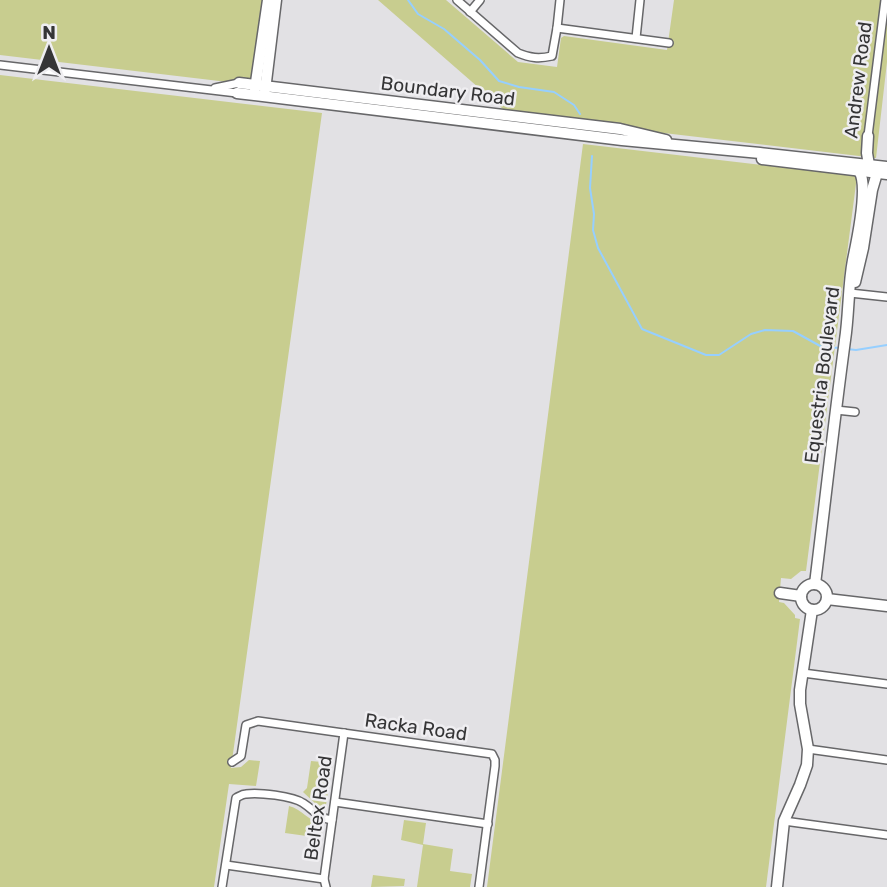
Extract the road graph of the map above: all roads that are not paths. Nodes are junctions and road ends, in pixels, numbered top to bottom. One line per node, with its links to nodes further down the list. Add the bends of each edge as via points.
1 (268, 0): 14 (street)
2 (276, 0): 14 (street)
3 (457, 0): 8 (street)
4 (480, 0): 8 (street)
5 (560, 0): 9 (street)
6 (640, 0): 10 (street)
7 (885, 0): 15 (street, Andrew Road)
8 (470, 12): 9 (street, via 528,57 552,56)
9 (557, 28): 10 (street)
10 (636, 38): 11 (street)
11 (668, 43)
12 (0, 65): 13 (street, Boundary Road, via 201,89)
13 (238, 88): 14 (street, Boundary Road)
14 (259, 91): 17 (street, Boundary Road, via 354,108)
15 (868, 136): 17 (street, Andrew Road)
16 (887, 167): 17 (street, Boundary Road)
17 (864, 168): 18 (street, Boundary Road); 19 (street, Equestria Boulevard)
18 (882, 174): 19 (street, via 872,190)
19 (851, 293): 20 (street); 21 (street, Equestria Boulevard)
20 (887, 297)
21 (836, 410): 22 (street); 23 (street, Equestria Boulevard)
22 (855, 412)
23 (815, 584): 25 (street, via 807,586); 26 (street, via 825,590)
24 (780, 593): 25 (street)
25 (801, 596): 28 (street)
26 (827, 599): 27 (street); 28 (street, via 821,608)
27 (887, 605)
28 (812, 610): 29 (street)
29 (803, 673): 30 (street); 32 (street, via 800,704)
30 (887, 684)
31 (344, 733): 34 (street, Racka Road, via 252,722 246,724 241,756); 35 (street, Beltex Road); 38 (street, Racka Road, via 492,754 495,766)
32 (808, 749): 33 (street); 37 (street, via 800,786)
33 (887, 760)
34 (232, 761)
35 (335, 802): 36 (street, Beltex Road); 38 (street)
36 (332, 820): 40 (street, via 321,818 295,799 244,794 236,798); 41 (street, Beltex Road)
37 (784, 821): 39 (street); 44 (street)
38 (488, 824): 43 (street, Racka Road)
39 (887, 835)
40 (226, 865): 41 (street); 42 (street)
41 (325, 883)
42 (222, 887)
43 (479, 887)
44 (777, 887)

